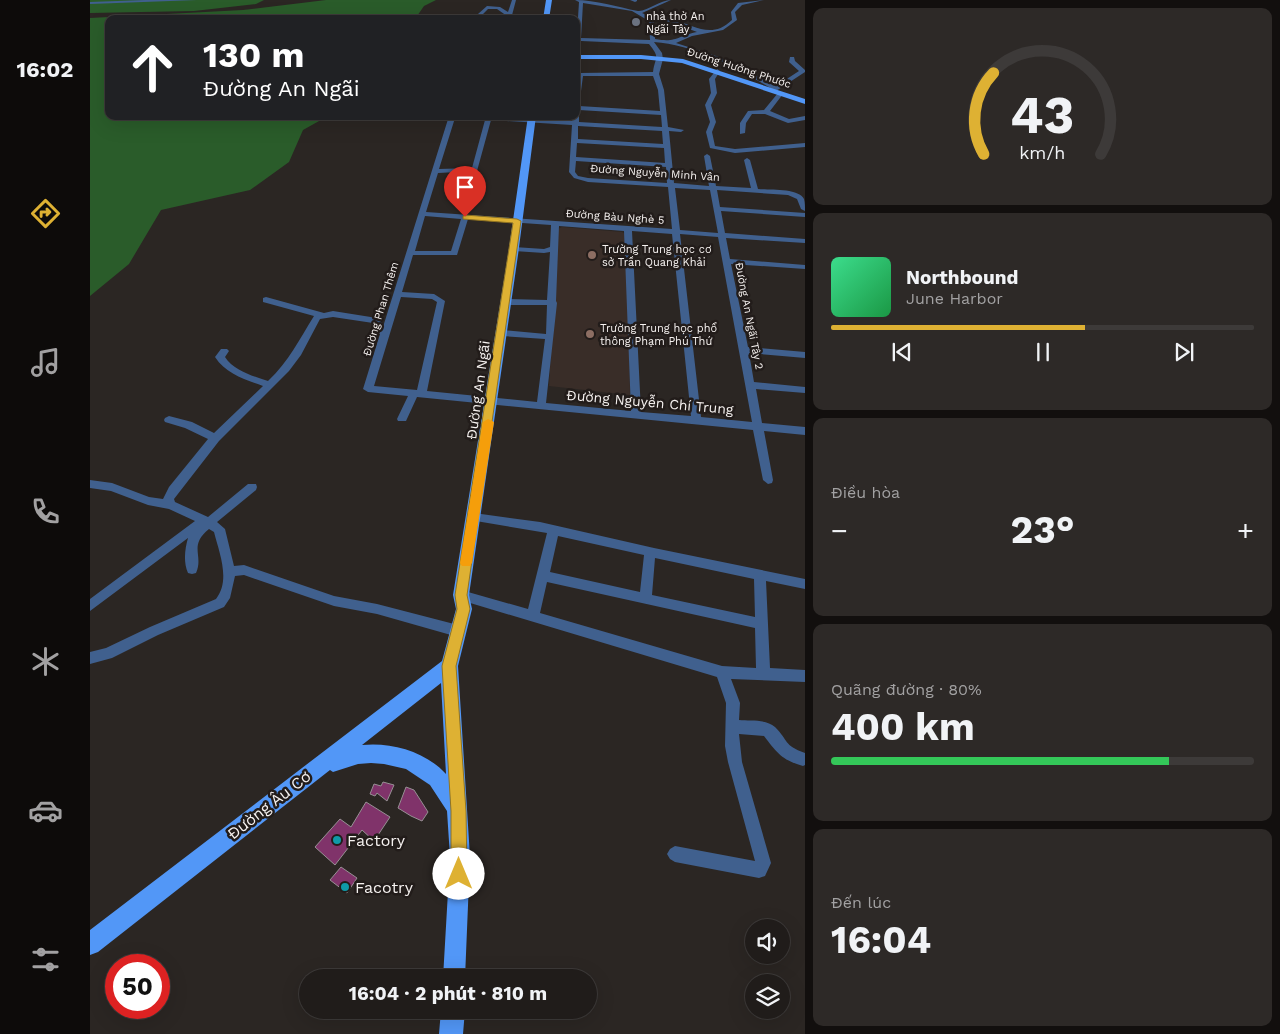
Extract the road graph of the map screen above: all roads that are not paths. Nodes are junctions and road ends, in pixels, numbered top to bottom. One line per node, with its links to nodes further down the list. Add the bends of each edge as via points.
1 (196, 0): 9 (street)
2 (488, 0): 10 (street)
3 (514, 0): 14 (street)
4 (549, 0): 15 (main road)
5 (580, 0): 11 (street); 16 (street)
6 (634, 0): 11 (street)
7 (669, 0): 11 (street)
8 (762, 0): 18 (street, via 740,4 733,12 732,23)
9 (90, 4)
10 (485, 7): 13 (street); 14 (street, via 498,8)
11 (635, 11): 17 (street)
12 (497, 13): 14 (street)
13 (479, 15)
14 (507, 15)
15 (547, 15)
16 (580, 15)
17 (651, 20): 18 (street, via 672,20); 20 (street)
18 (702, 32): 21 (street)
19 (580, 39): 20 (street)
20 (652, 41): 21 (street); 24 (street)
21 (672, 43): 25 (street)
22 (728, 54): 25 (street)
23 (580, 57): 24 (main road, Đường Hưởng Phước)
24 (660, 58): 27 (main road, Đường Hưởng Phước, via 689,62); 30 (street)
25 (712, 58): 28 (street)
26 (792, 58): 32 (street, via 792,62 804,71)
27 (717, 71): 32 (main road, Đường Hưởng Phước); 46 (street, via 712,79 714,93 708,105 713,122 709,132 712,148 744,150)
28 (745, 71): 29 (street); 32 (street)
29 (763, 72)
30 (654, 74): 31 (street); 36 (street, via 661,90)
31 (580, 75)
32 (776, 91): 33 (main road, Đường Hưởng Phước); 35 (street)
33 (804, 100)
34 (580, 109): 36 (street)
35 (766, 112): 37 (street, via 788,121); 44 (street, via 750,112)
36 (663, 113): 42 (street)
37 (805, 118)
38 (451, 120): 52 (street, Đường Phan Thêm)
39 (488, 120): 52 (street, via 474,170)
40 (531, 120): 61 (main road, Đường An Ngãi)
41 (575, 120): 42 (street); 45 (street, Đường Nguyễn Minh Vân)
42 (664, 129): 43 (street); 47 (street)
43 (681, 130)
44 (742, 132)
45 (574, 141): 47 (street); 49 (street, Đường Nguyễn Minh Vân)
46 (805, 145)
47 (666, 146): 51 (street)
48 (707, 156): 54 (street, Đường An Ngãi Tây 2)
49 (573, 159): 51 (street); 53 (street, Đường Nguyễn Minh Vân, via 573,174 582,179)
50 (747, 160): 55 (street)
51 (668, 165): 53 (street)
52 (435, 171): 58 (street, Đường Phan Thêm)
53 (670, 185): 54 (street, Đường Nguyễn Minh Vân); 64 (street)
54 (713, 188): 55 (street, Đường Nguyễn Minh Vân); 56 (street, Đường An Ngãi Tây 2)
55 (755, 190): 57 (street, Đường Nguyễn Minh Vân, via 796,194)
56 (718, 209): 59 (street); 65 (street, Đường An Ngãi Tây 2)
57 (805, 209)
58 (423, 214): 60 (street, Đường Bàu Nghè 5); 69 (street, Đường Phan Thêm)
59 (805, 215)
60 (465, 217): 61 (street, Đường Bàu Nghè 5); 69 (street, via 454,253)
61 (517, 221): 62 (street, Đường Bàu Nghè 5); 67 (main road, Đường An Ngãi)
62 (555, 224): 63 (street, Đường Bàu Nghè 5); 68 (street)
63 (628, 229): 64 (street, Đường Bàu Nghè 5); 91 (street)
64 (675, 232): 65 (street, Đường Bàu Nghè 5); 94 (street)
65 (722, 235): 66 (street, Đường Bàu Nghè 5); 70 (street, Đường An Ngãi Tây 2)
66 (805, 241)
67 (514, 249): 68 (street); 74 (main road, Đường An Ngãi)
68 (553, 249): 75 (street)
69 (410, 252): 72 (street, Đường Phan Thêm)
70 (727, 261): 71 (street); 82 (street, Đường An Ngãi Tây 2)
71 (805, 267)
72 (398, 294): 78 (street, Đường Phan Thêm); 88 (street, via 434,297 441,301)
73 (266, 300): 76 (street)
74 (506, 302): 75 (street); 80 (main road, Đường An Ngãi)
75 (552, 303): 81 (street)
76 (322, 315): 77 (street); 85 (street, via 313,322 291,362)
77 (377, 321): 78 (street); 79 (street, via 379,329)
78 (389, 322): 79 (street, Đường Phan Thêm)
79 (385, 333): 88 (street, Đường Phan Thêm, via 368,389)
80 (502, 333): 81 (street); 89 (main road, Đường An Ngãi)
81 (550, 337): 90 (street)
82 (744, 350): 84 (street); 86 (street, Đường An Ngãi Tây 2)
83 (224, 352): 85 (street, via 221,360 229,367)
84 (805, 356)
85 (269, 385): 97 (street)
86 (750, 385): 87 (street); 95 (street, Đường An Ngãi Tây 2)
87 (805, 390)
88 (418, 394): 89 (street, Đường Phan Thêm); 92 (street)
89 (492, 401): 90 (street, Đường Nguyễn Chí Trung); 102 (main road, Đường An Ngãi)
90 (541, 405): 91 (street, Đường Nguyễn Chí Trung)
91 (636, 414): 94 (street, Đường Nguyễn Chí Trung)
92 (402, 419)
93 (169, 420): 97 (street)
94 (696, 420): 95 (street, Đường Nguyễn Chí Trung)
95 (758, 426): 96 (street, Đường Nguyễn Chí Trung); 98 (street, Đường An Ngãi Tây 2)
96 (805, 431)
97 (215, 438): 101 (street, via 172,490 168,499)
98 (768, 480)
99 (252, 486): 103 (street)
100 (92, 488): 101 (street, via 112,487 148,501)
101 (171, 505): 103 (street)
102 (474, 517): 104 (street); 111 (main road, Đường An Ngãi)
103 (206, 521): 106 (street, via 196,533 191,547); 107 (street, via 219,529); 113 (street)
104 (554, 530): 105 (street); 109 (street)
105 (650, 552): 108 (street); 112 (street)
106 (192, 569)
107 (230, 572): 116 (street, via 244,570 334,601); 117 (street, via 224,598 214,607 107,654)
108 (760, 575): 110 (street); 115 (street)
109 (543, 576): 112 (street); 114 (street)
110 (805, 584)
111 (461, 595): 114 (street); 116 (main road, Đường An Ngãi, via 464,609)
112 (646, 598): 115 (street)
113 (90, 606)
114 (533, 615): 119 (street)
115 (762, 624): 120 (street, via 763,670)
116 (458, 631): 118 (main road, Đường An Ngãi)
117 (90, 658)
118 (449, 666): 124 (main road, Đường Âu Cơ); 125 (main road, Đường An Ngãi)
119 (722, 672): 120 (street); 122 (street, via 733,703)
120 (760, 675): 121 (street)
121 (805, 676)
122 (732, 727): 123 (street, via 769,731 782,749); 126 (street, via 735,762 763,867 758,870)
123 (803, 759)
124 (316, 769): 125 (main road, via 365,753 404,758 434,776); 127 (main road, Đường Âu Cơ)
125 (458, 811): 128 (main road, Đường An Ngãi, via 460,857)
126 (675, 854)
127 (90, 944)
128 (454, 969)
129 (452, 1019): 130 (main road)
130 (451, 1034)

